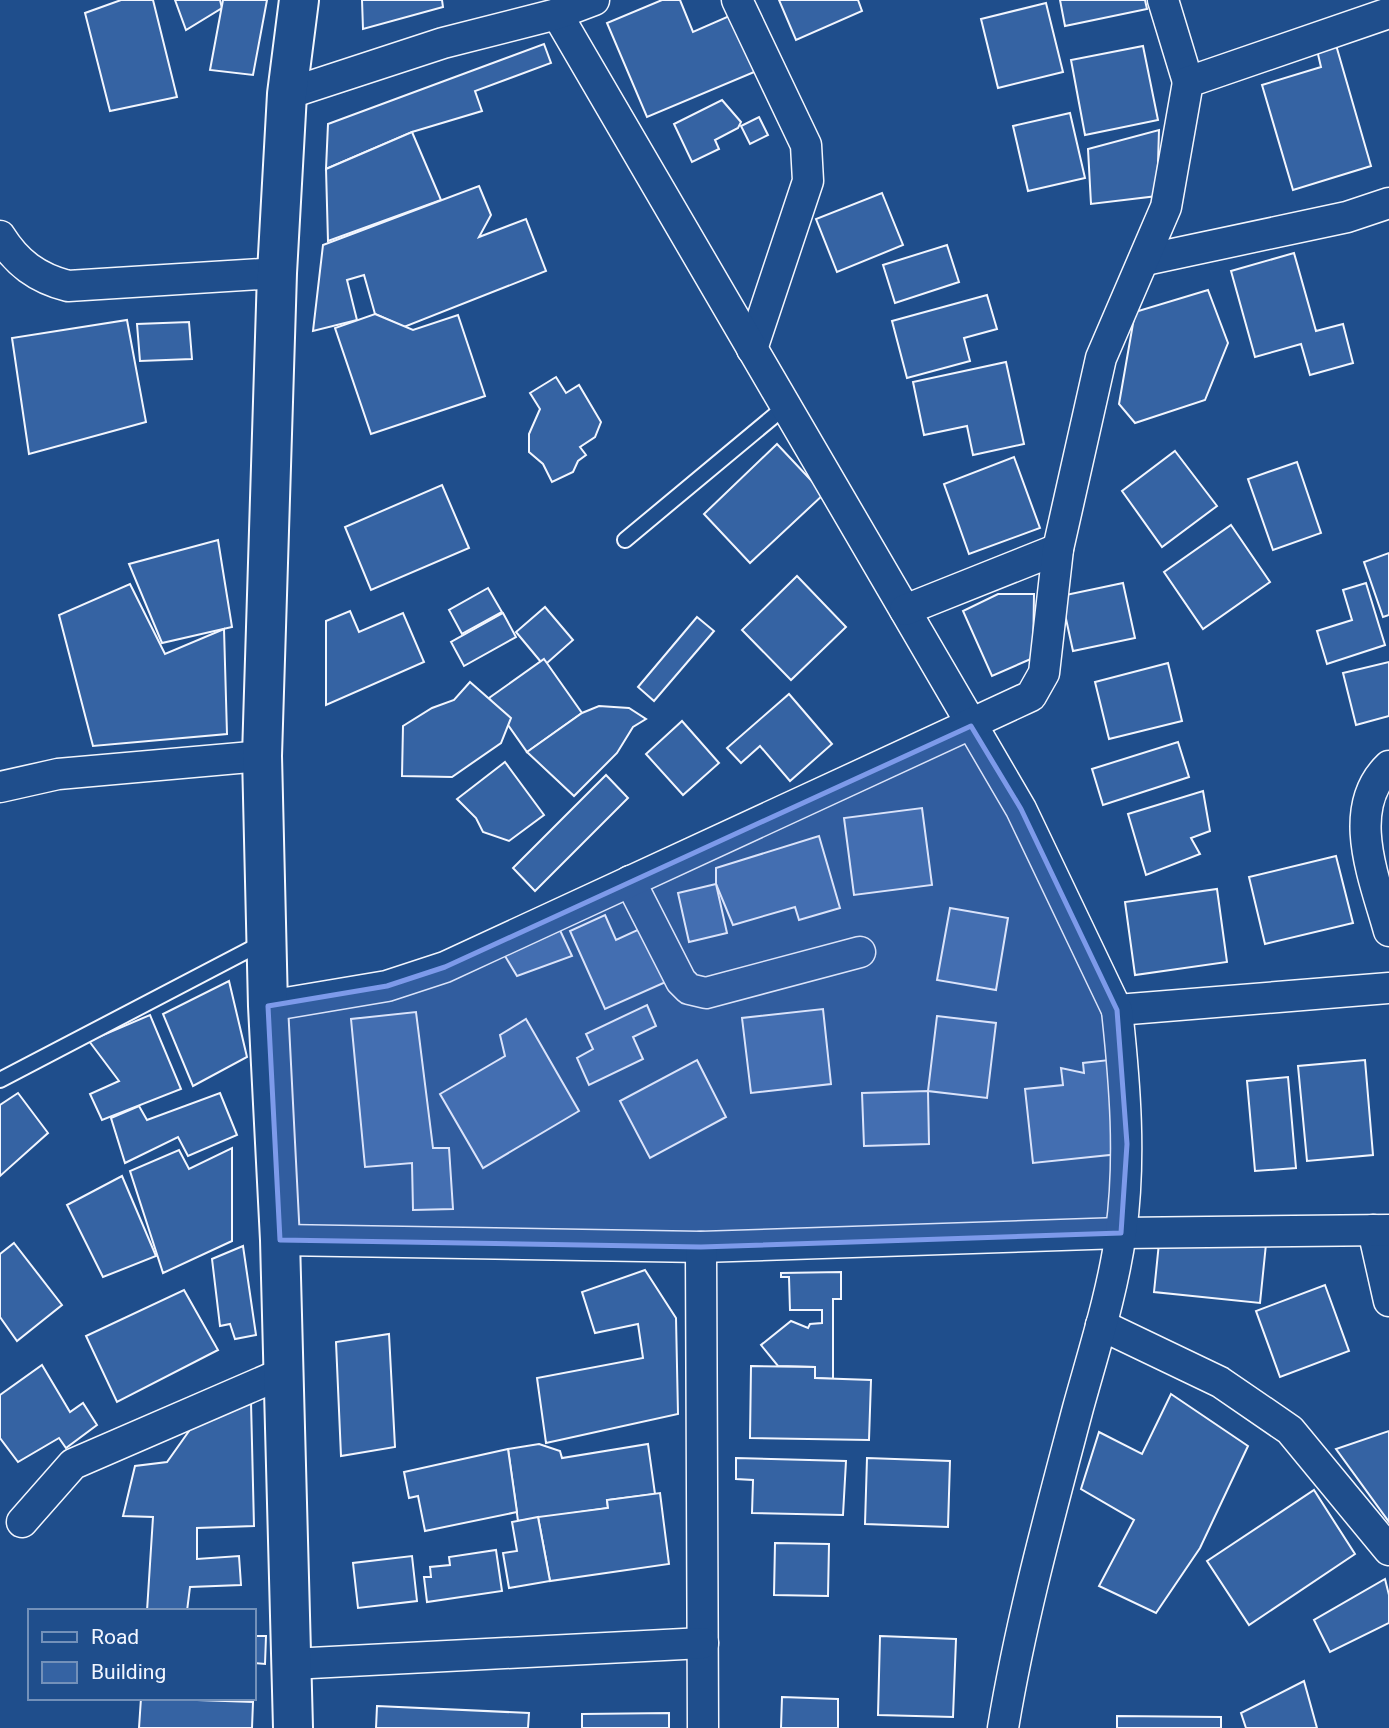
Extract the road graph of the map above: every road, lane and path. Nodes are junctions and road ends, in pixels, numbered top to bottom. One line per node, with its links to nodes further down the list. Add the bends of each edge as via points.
1 (299, 0): 8 (main road)
2 (594, 0): 6 (street)
3 (737, 0): 13 (street, via 809,160 808,181)
4 (1163, 0): 7 (street)
5 (1389, 13): 7 (street)
6 (557, 14): 8 (street, via 443,43); 13 (street)
7 (1188, 82): 11 (street, via 1166,207)
8 (287, 94): 12 (main road)
9 (1389, 203): 11 (street, via 1347,217)
10 (0, 236): 12 (street, via 13,257 45,280 68,286)
11 (1145, 260): 16 (street, via 1101,358)
12 (276, 273): 19 (main road)
13 (752, 349): 14 (street)
14 (786, 406): 15 (lane); 17 (street)
15 (625, 540)
16 (1058, 549): 17 (street); 18 (street, via 1040,683 1031,696)
17 (905, 610): 18 (street)
18 (971, 726): 22 (street); 28 (street, via 1021,809)
19 (262, 756): 21 (street, via 58,774); 24 (main road)
20 (1389, 766): 23 (street, via 1374,780 1366,846)
21 (0, 787)
22 (630, 881): 25 (street, via 689,989 706,993); 27 (street, via 445,967 374,989)
23 (1389, 931)
24 (266, 940): 27 (main road); 29 (lane)
25 (860, 952)
26 (1389, 988): 28 (street)
27 (268, 1006): 32 (main road)
28 (1117, 1010): 31 (street, via 1127,1132)
29 (0, 1080)
30 (1381, 1230): 31 (street); 34 (street)
31 (1121, 1233): 33 (street); 35 (street)
32 (281, 1240): 33 (street); 36 (main road)
33 (701, 1247): 39 (street)
34 (1389, 1301)
35 (1101, 1325): 38 (street, via 1220,1382 1290,1430); 43 (street, via 1015,1654)
36 (283, 1373): 37 (street, via 73,1464); 40 (main road)
37 (22, 1522)
38 (1389, 1550)
39 (703, 1643): 40 (street); 42 (street)
40 (291, 1664): 41 (main road)
41 (293, 1728)
42 (704, 1728)
43 (1003, 1728)

